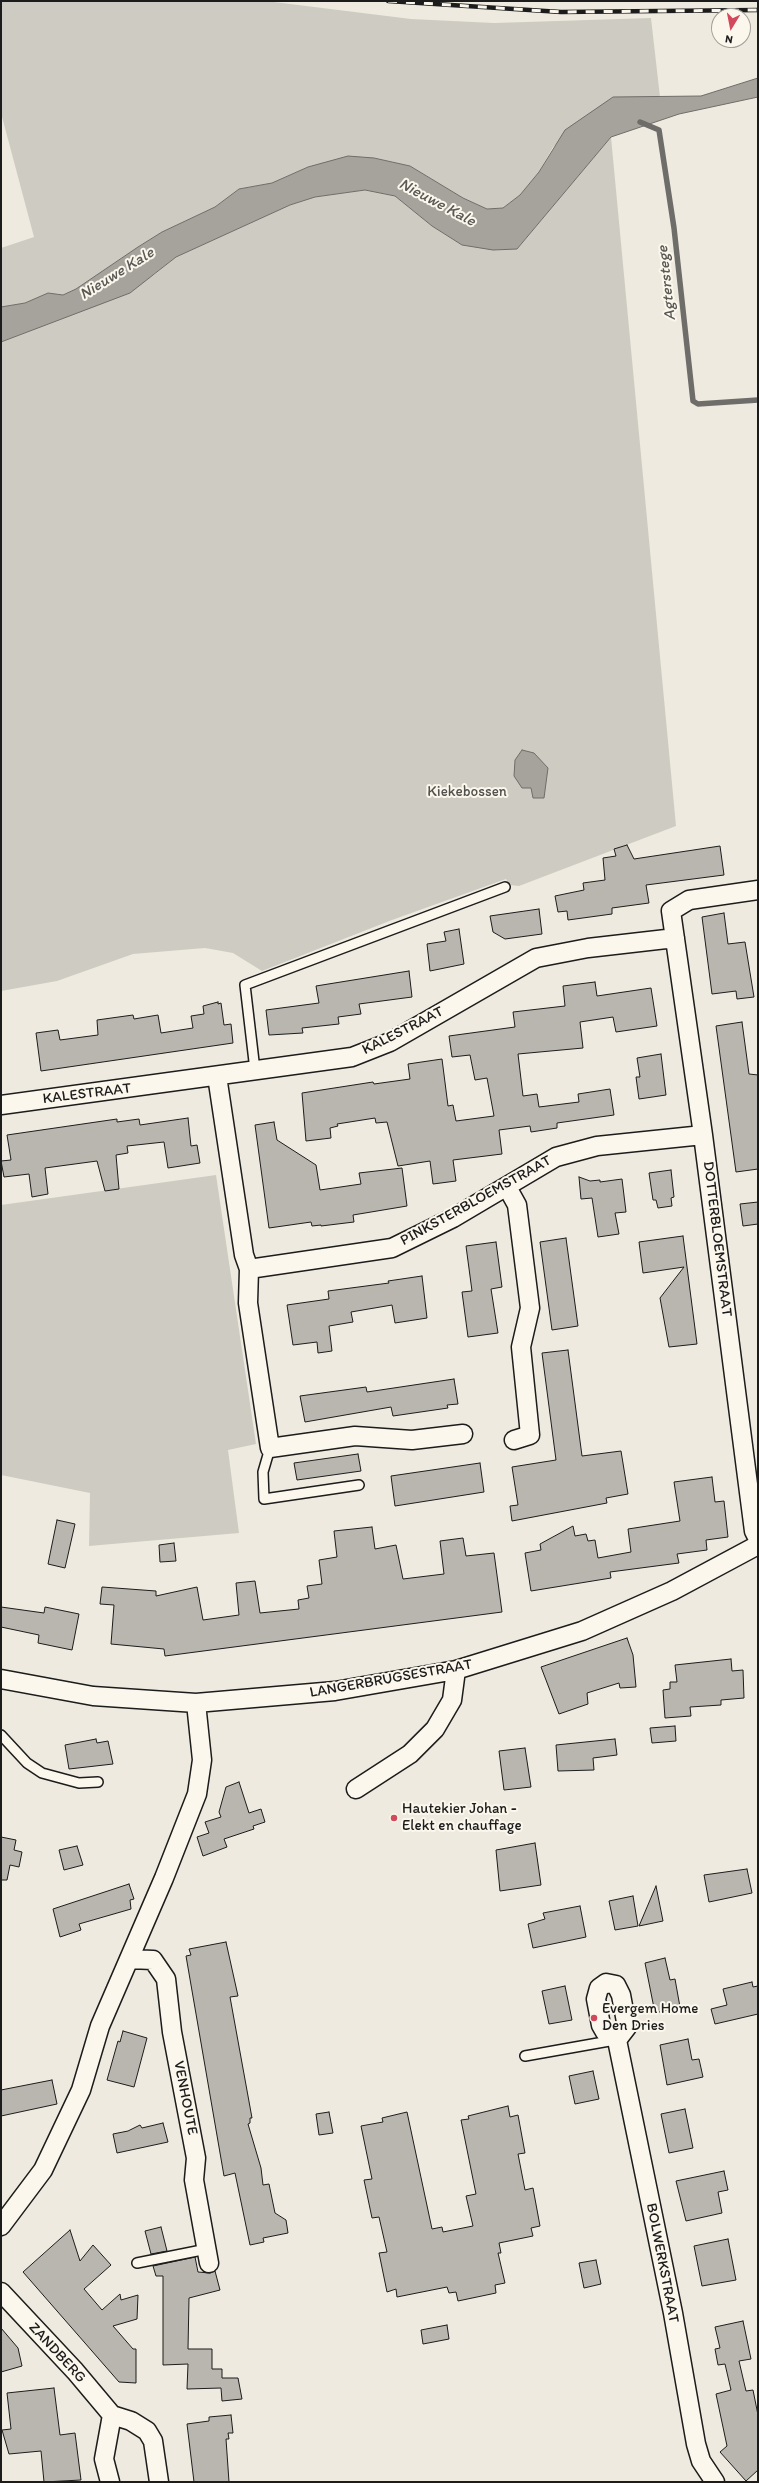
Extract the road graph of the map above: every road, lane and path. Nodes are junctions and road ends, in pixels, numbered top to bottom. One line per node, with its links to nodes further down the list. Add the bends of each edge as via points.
1 (505, 887): 4 (lane, via 245,985)
2 (758, 890): 3 (street, via 689,900 671,911)
3 (675, 938): 4 (street, KALESTRAAT, via 588,948 536,958 390,1042 352,1057); 7 (street, DOTTERBLOEMSTRAAT)
4 (255, 1070): 5 (street, KALESTRAAT)
5 (217, 1076): 6 (street, KALESTRAAT); 9 (street, via 244,1255)
6 (1, 1104)
7 (703, 1135): 8 (street, PINKSTERBLOEMSTRAAT, via 597,1146 556,1156); 14 (street, DOTTERBLOEMSTRAAT, via 753,1524)
8 (507, 1186): 9 (street, PINKSTERBLOEMSTRAAT, via 453,1218 392,1248); 11 (street, via 517,1204 530,1308 520,1347 530,1435)
9 (249, 1269): 12 (street, via 248,1304)
10 (463, 1434): 12 (street, via 412,1440 355,1436)
11 (514, 1440)
12 (270, 1448): 13 (lane, via 263,1472 264,1499)
13 (359, 1485)
14 (758, 1539)
15 (758, 1545): 16 (street, LANGERBRUGSESTRAAT, via 672,1591 582,1631)
16 (456, 1670): 18 (street, LANGERBRUGSESTRAAT, via 335,1692); 21 (street, via 452,1700 435,1729 410,1754)
17 (1, 1679): 18 (street, LANGERBRUGSESTRAAT, via 93,1696)
18 (196, 1703): 22 (street, via 202,1760 197,1794 164,1878)
19 (1, 1735): 20 (lane, via 22,1759 42,1773 79,1783)
20 (98, 1782)
21 (356, 1789)
22 (128, 1958): 25 (street, via 100,2026 81,2090 43,2170); 26 (street, VENHOUTE, via 153,1960 166,1979 172,2032 196,2158 194,2180)
23 (617, 2040): 24 (lane, BOLWERKSTRAAT); 32 (street, BOLWERKSTRAAT, via 673,2313 696,2444 701,2461)
24 (526, 2056)
25 (1, 2226)
26 (208, 2256): 27 (lane)
27 (137, 2263)
28 (1, 2292): 29 (street, ZANDBERG, via 75,2371)
29 (112, 2415): 30 (street, via 104,2459); 31 (street, via 131,2421 147,2431 153,2441)
30 (110, 2482)
31 (159, 2482)
32 (715, 2482)

